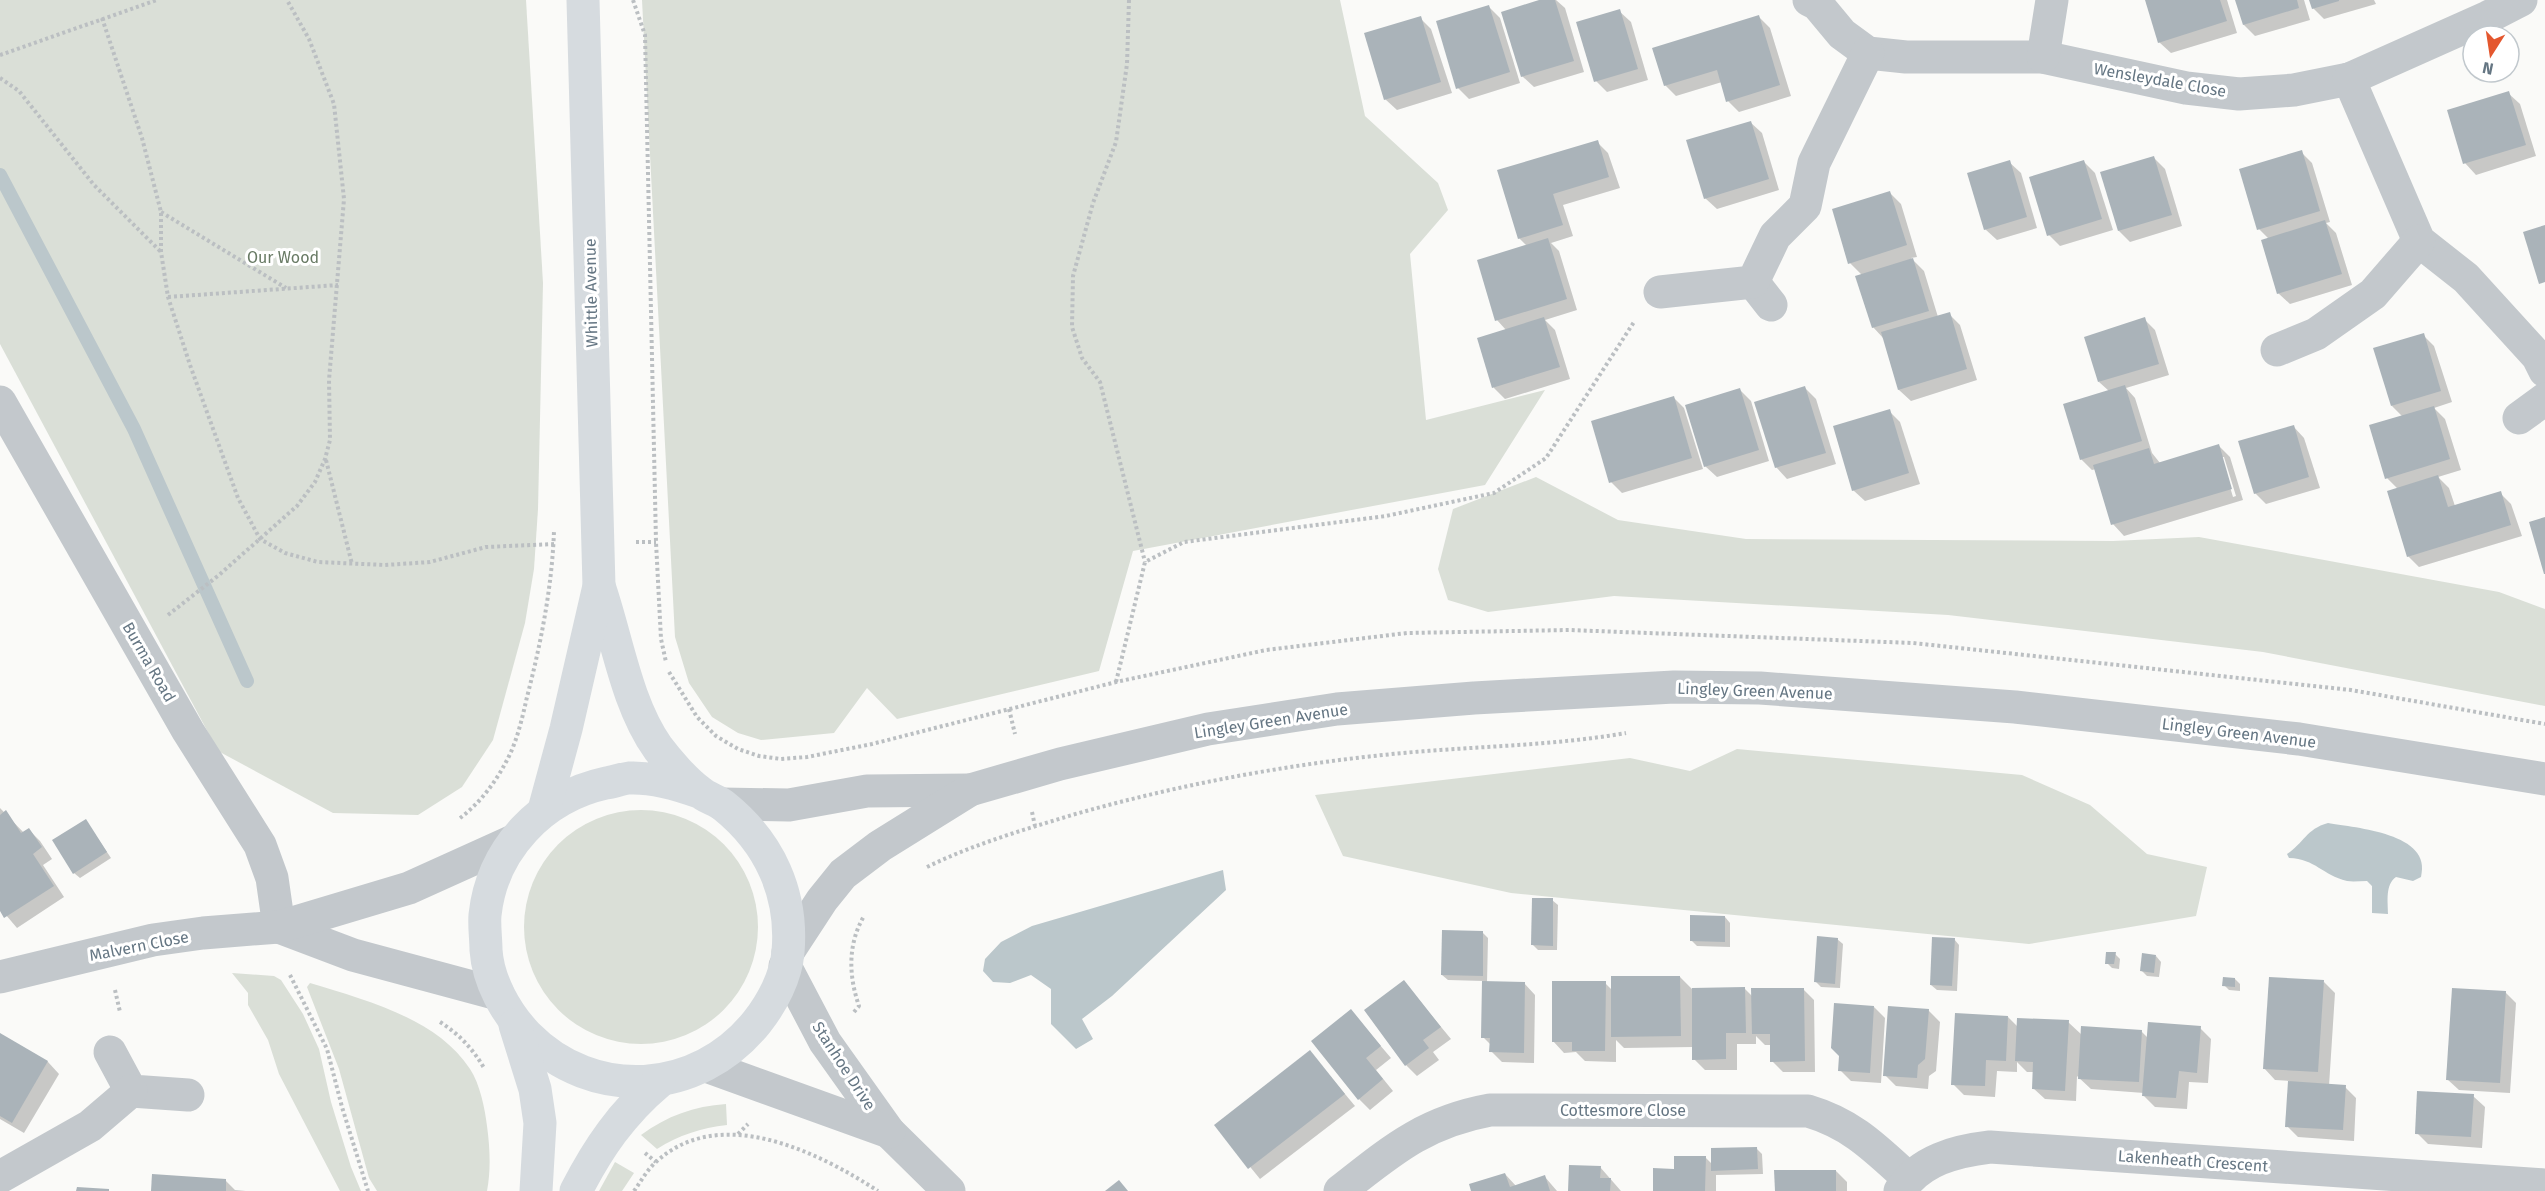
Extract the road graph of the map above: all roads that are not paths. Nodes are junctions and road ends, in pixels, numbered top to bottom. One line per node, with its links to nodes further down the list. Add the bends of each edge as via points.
1 (583, 0): 15 (main road, Whittle Avenue)
2 (1809, 0): 5 (street, via 1842,34)
3 (2052, 0): 6 (street)
4 (2521, 0): 7 (street, Wensleydale Close)
5 (1868, 53): 6 (street, Wensleydale Close, via 1906,57); 9 (street, via 1814,163 1805,206 1775,237 1762,293)
6 (2043, 57): 7 (street, Wensleydale Close, via 2186,88 2240,94 2294,90)
7 (2349, 79): 8 (street)
8 (2419, 241): 10 (street, via 2373,294 2316,334); 11 (street, via 2466,278 2538,357)
9 (1660, 292)
10 (2277, 350)
11 (2545, 371)
12 (2545, 399): 14 (street)
13 (0, 402): 21 (street, Burma Road, via 189,731 260,845 272,878)
14 (2519, 418)
15 (599, 585): 18 (main road, Whittle Avenue, via 636,708 658,748); 19 (main road, Whittle Avenue)
16 (2545, 779): 17 (street, Lingley Green Avenue, via 2299,739 2015,707 1760,688 1674,687 1325,711 1208,729)
17 (970, 790): 18 (street, Lingley Green Avenue, via 867,792 789,805); 22 (street, Lingley Green Avenue, via 843,874 822,900)
18 (711, 798): 19 (main road, via 674,783 629,778 584,788); 22 (main road, Whittle Avenue, via 754,833 776,869 788,909)
19 (544, 810): 20 (main road)
20 (513, 841): 21 (street, Malvern Close, via 409,888); 24 (main road, via 494,877 485,915 486,955)
21 (279, 927): 23 (street, Malvern Close, via 153,940); 24 (street, Malvern Close, via 353,955)
22 (787, 959): 27 (main road, via 769,1007 742,1041); 31 (street, Stanhoe Drive, via 825,1042)
23 (0, 977)
24 (498, 994): 25 (main road)
25 (514, 1022): 28 (main road, via 543,1051 578,1071 618,1081); 36 (main road, via 535,1089 540,1123)
26 (110, 1052): 29 (street)
27 (706, 1066): 28 (main road); 31 (street, Stanhoe Drive)
28 (659, 1082): 37 (main road, via 615,1125)
29 (131, 1091): 30 (street); 32 (street, via 90,1126)
30 (188, 1095)
31 (889, 1132): 38 (street, Stanhoe Drive)
32 (0, 1177)
33 (1904, 1185): 35 (street, Lakenheath Crescent, via 1923,1167 1967,1150 1990,1147); 39 (street, Cottesmore Close, via 1863,1137 1847,1126 1808,1111 1490,1110 1454,1118 1420,1132)
34 (2545, 1185): 35 (street, Lakenheath Crescent)
35 (2499, 1186)
36 (536, 1191)
37 (576, 1191)
38 (949, 1191)
39 (1340, 1191)

